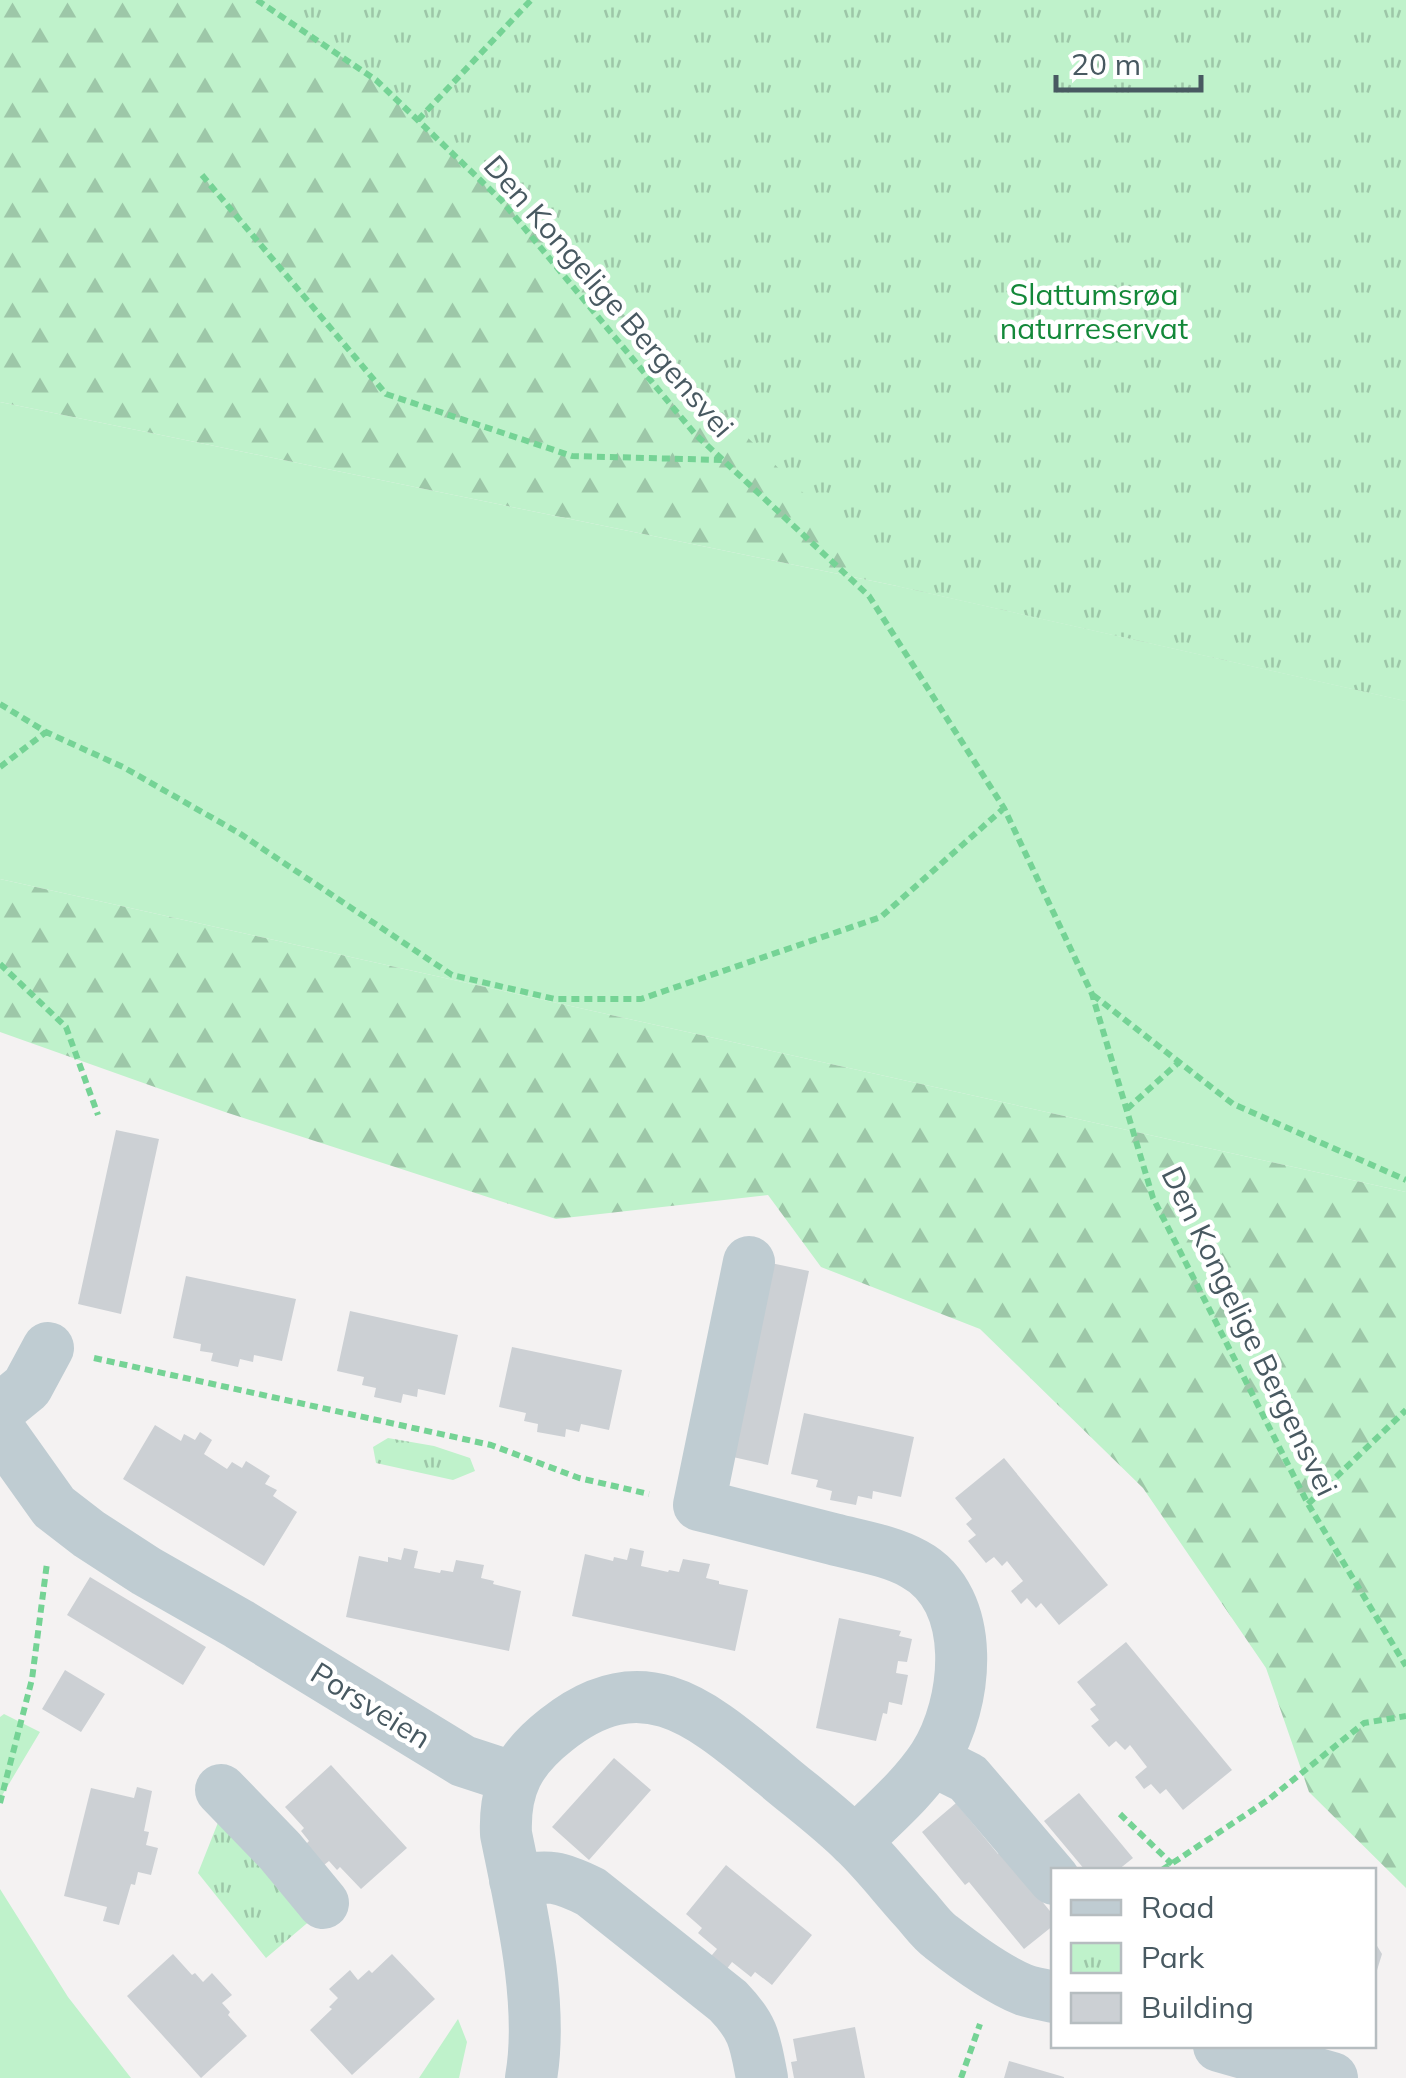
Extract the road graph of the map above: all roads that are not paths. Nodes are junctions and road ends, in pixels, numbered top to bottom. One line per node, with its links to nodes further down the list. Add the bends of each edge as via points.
1 (749, 1262): 5 (street, via 699,1505 916,1564 942,1588 959,1622 960,1686)
2 (48, 1348): 3 (street, via 27,1387)
3 (0, 1409)
4 (0, 1431): 6 (street, Porsveien, via 54,1507 89,1534 462,1761)
5 (932, 1760): 8 (street); 9 (street, via 968,1778)
6 (514, 1778): 8 (street, via 540,1743 584,1712 632,1696 661,1699 731,1738); 10 (street, via 505,1811)
7 (221, 1790): 11 (street)
8 (855, 1842): 12 (street, via 939,1936 1024,1990)
9 (1051, 1875)
10 (515, 1880): 14 (street, via 536,2022); 15 (street, via 569,1881 652,1940 742,2016 753,2032)
11 (323, 1902)
12 (1051, 1997)
13 (1227, 2048): 16 (street)
14 (531, 2078)
15 (762, 2078)
16 (1332, 2078)

